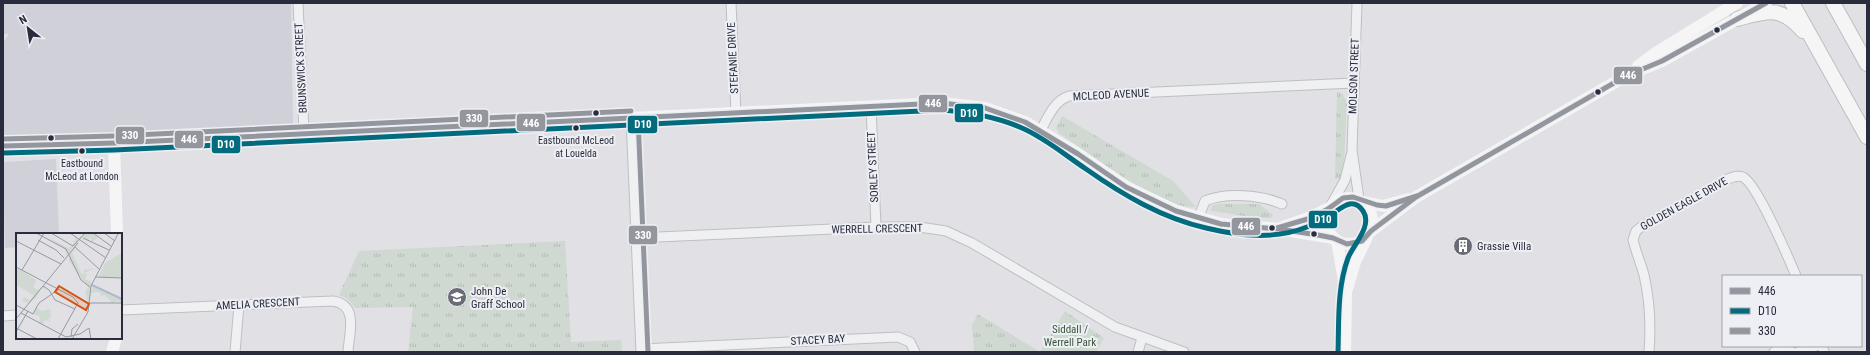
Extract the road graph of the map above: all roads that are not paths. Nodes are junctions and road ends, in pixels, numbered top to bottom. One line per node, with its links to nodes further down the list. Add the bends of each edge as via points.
1 (298, 3): 19 (street, BRUNSWICK STREET)
2 (731, 3): 16 (street, STEFANIE DRIVE)
3 (1357, 3): 14 (street, MOLSON STREET)
4 (1737, 3): 13 (street, via 1657,52)
5 (1766, 3): 9 (street)
6 (1792, 3): 11 (main road)
7 (1833, 3): 10 (main road)
8 (1837, 3): 10 (main road)
9 (1737, 19): 11 (main road, via 1776,12 1787,16); 13 (street, via 1662,61)
10 (1850, 33): 12 (main road)
11 (1816, 46): 20 (main road)
12 (1867, 64)
13 (1626, 76): 24 (street)
14 (1354, 83): 18 (street, MCLEOD AVENUE, via 1069,96 1057,103); 23 (street, MOLSON STREET)
15 (871, 107): 16 (street); 18 (street, via 942,103 971,106 1009,115); 29 (street, SORLEY STREET)
16 (736, 113): 17 (street)
17 (631, 118): 19 (street); 33 (street)
18 (1041, 130): 28 (street, via 1126,187 1150,200)
19 (304, 132): 21 (street)
20 (1867, 137)
21 (114, 143): 22 (street); 31 (street)
22 (3, 146)
23 (1352, 150): 25 (street, MOLSON STREET); 27 (street, MOLSON STREET, via 1345,180)
24 (1416, 197): 25 (street, via 1383,206); 32 (street)
25 (1361, 200): 27 (street, via 1343,198); 32 (street, via 1372,214)
26 (1282, 204): 28 (street, via 1256,196 1213,198 1205,201)
27 (1330, 207): 30 (street, via 1309,218); 34 (street, via 1326,224)
28 (1198, 219): 30 (street, via 1239,226)
29 (876, 227): 33 (street, WERRELL CRESCENT); 41 (street, WERRELL CRESCENT, via 919,227 946,232 994,255 1115,327)
30 (1279, 228): 34 (street)
31 (117, 233)
32 (1369, 233): 34 (street, via 1355,244); 36 (street, via 1355,262)
33 (636, 238): 44 (street)
34 (1335, 240): 36 (street)
35 (1796, 275): 52 (street, GOLDEN EAGLE DRIVE, via 1752,185 1742,176 1728,179 1641,227 1632,240 1644,275 1648,299 1651,326)
36 (1346, 292): 51 (street)
37 (239, 305): 38 (street, AMELIA CRESCENT); 46 (street); 47 (street, AMELIA CRESCENT, via 342,302 351,316)
38 (122, 310)
39 (16, 315): 40 (street)
40 (3, 316)
41 (1142, 338): 49 (street); 50 (street, WERRELL CRESCENT)
42 (116, 339): 45 (street)
43 (1813, 347): 55 (street)
44 (641, 350): 48 (street, STACEY BAY, via 898,337 910,342)
45 (112, 352)
46 (235, 352)
47 (348, 352)
48 (915, 352)
49 (1138, 352)
50 (1184, 352)
51 (1345, 352)
52 (1649, 352)
53 (1774, 352): 54 (street, via 1781,348)
54 (1792, 352)
55 (1798, 352)

